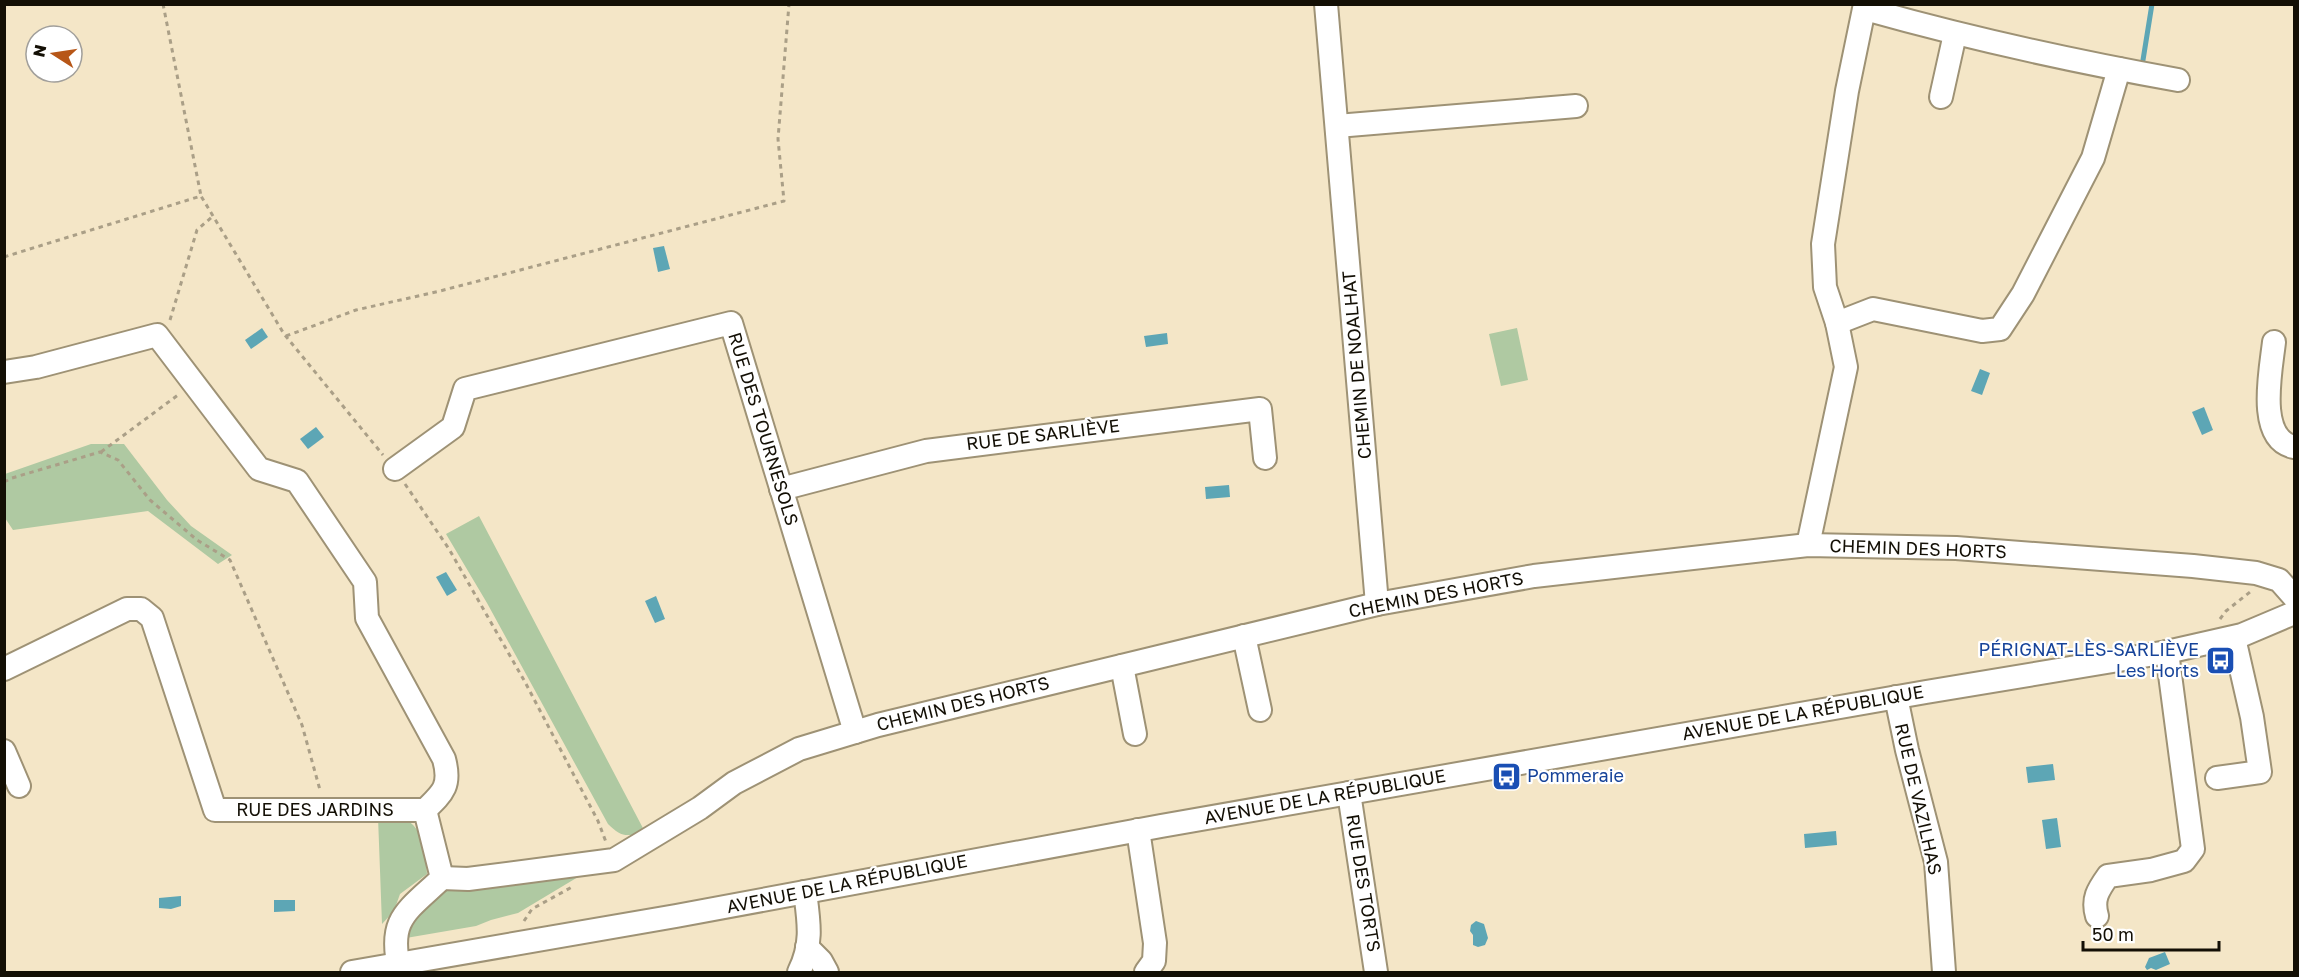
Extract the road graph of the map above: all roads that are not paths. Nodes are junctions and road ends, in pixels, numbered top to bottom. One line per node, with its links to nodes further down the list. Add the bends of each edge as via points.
1 (1326, 4): 8 (street, CHEMIN DE NOALHAT)
2 (1865, 7): 3 (street); 9 (street, via 1845,102 1823,244 1825,287)
3 (1954, 34): 4 (street); 6 (street)
4 (2119, 69): 5 (street); 9 (street, via 2094,158 2023,294 2000,329 1982,331 1873,309)
5 (2178, 80)
6 (1941, 97)
7 (1576, 106): 8 (street)
8 (1337, 126): 18 (street, CHEMIN DE NOALHAT)
9 (1837, 323): 16 (street, via 1846,367)
10 (2274, 342): 12 (street, via 2269,416 2284,445)
11 (4, 372): 33 (street, via 157,335 259,469 297,481 365,582 367,618 444,759 449,776 442,795)
12 (2295, 447)
13 (1265, 458): 15 (street, RUE DE SARLIÈVE, via 1260,409 926,451)
14 (395, 469): 15 (street, RUE DES TOURNESOLS, via 453,427 465,389 731,323)
15 (781, 489): 27 (street, RUE DES TOURNESOLS)
16 (1808, 545): 17 (street, CHEMIN DES HORTS, via 1956,548 2193,566 2256,573 2279,580); 18 (street, CHEMIN DES HORTS, via 1534,576)
17 (2295, 597)
18 (1377, 604): 21 (street, CHEMIN DES HORTS)
19 (2295, 613): 20 (street, AVENUE DE LA RÉPUBLIQUE)
20 (2226, 631): 22 (street, AVENUE DE LA RÉPUBLIQUE); 30 (street, via 2252,717 2260,772)
21 (1244, 636): 23 (street, CHEMIN DES HORTS); 26 (street)
22 (2167, 652): 25 (street, AVENUE DE LA RÉPUBLIQUE); 37 (street, via 2193,849 2184,861 2108,876 2094,905)
23 (1122, 666): 27 (street, CHEMIN DES HORTS); 28 (street)
24 (4, 669): 33 (street, RUE DES JARDINS, via 127,609 141,609 152,618 215,810)
25 (1896, 697): 32 (street, AVENUE DE LA RÉPUBLIQUE); 45 (street, RUE DE VAZILHAS, via 1936,862)
26 (1260, 710)
27 (855, 732): 35 (street, CHEMIN DES HORTS, via 799,749 744,778 614,860 468,879)
28 (1135, 734)
29 (4, 751): 31 (street)
30 (2217, 778)
31 (20, 786)
32 (1349, 793): 34 (street, AVENUE DE LA RÉPUBLIQUE); 44 (street, RUE DES TORTS)
33 (425, 810): 35 (street)
34 (1138, 830): 36 (street, AVENUE DE LA RÉPUBLIQUE); 43 (street, via 1155,943 1154,961)
35 (442, 878): 39 (street, via 406,912 396,928)
36 (805, 892): 38 (street, via 810,932); 39 (street, AVENUE DE LA RÉPUBLIQUE)
37 (2097, 916)
38 (807, 947): 41 (street); 42 (street)
39 (399, 969): 40 (street, AVENUE DE LA RÉPUBLIQUE)
40 (352, 972)
41 (800, 972)
42 (828, 972)
43 (1146, 972)
44 (1377, 972)
45 (1944, 972)

